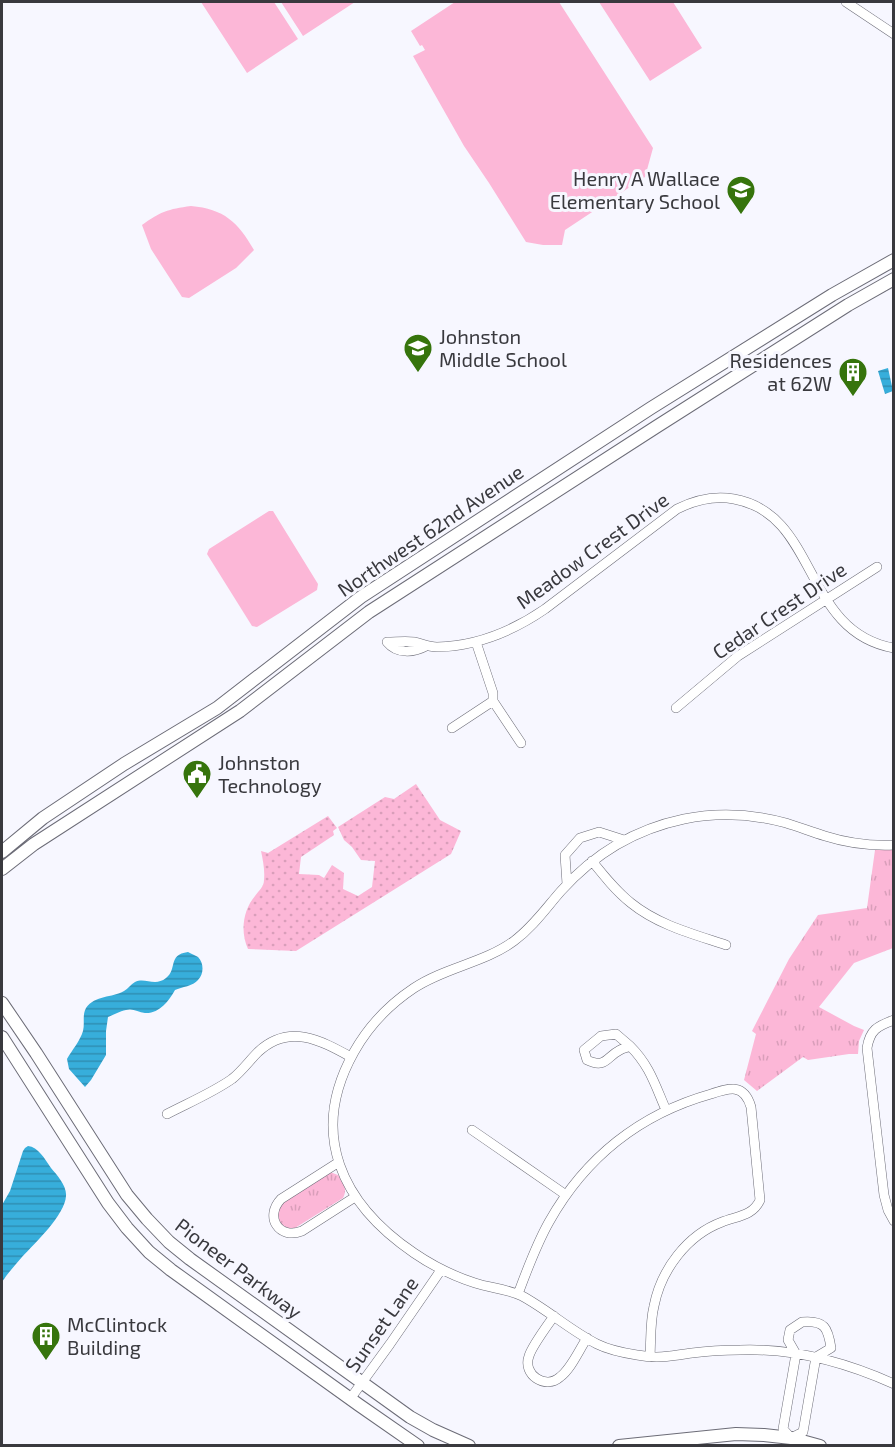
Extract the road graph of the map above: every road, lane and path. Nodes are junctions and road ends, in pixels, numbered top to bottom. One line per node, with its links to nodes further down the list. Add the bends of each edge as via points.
1 (846, 2): 2 (street)
2 (894, 34)
3 (894, 260): 16 (street, Northwest 62nd Avenue, via 651,408 361,597 217,708 43,818)
4 (894, 279): 18 (street, Northwest 62nd Avenue, via 369,612 240,711 34,844)
5 (877, 567): 6 (street, Cedar Crest Drive)
6 (825, 599): 7 (street, Meadow Crest Drive, via 777,520 748,502 714,497 669,514 528,621); 9 (street, Meadow Crest Drive, via 859,635); 11 (street, Cedar Crest Drive, via 738,656)
7 (476, 642): 8 (street, Meadow Crest Drive); 10 (street)
8 (426, 646)
9 (894, 648)
10 (493, 701): 12 (street); 13 (street)
11 (676, 708)
12 (452, 728)
13 (521, 743)
14 (624, 840): 15 (street, via 685,819 729,815 770,819 849,842); 17 (street); 19 (street, via 599,832 580,838 565,855)
15 (894, 844)
16 (2, 852)
17 (592, 861): 19 (street); 20 (street, via 618,892 646,914)
18 (2, 869)
19 (567, 884): 25 (street, via 514,941 484,958 431,978 397,1000 369,1029)
20 (726, 945)
21 (2, 1003): 40 (street, Pioneer Parkway, via 147,1220 190,1259)
22 (894, 1020): 32 (street, via 874,1030 867,1048 884,1195)
23 (2, 1037): 42 (street, Pioneer Parkway, via 108,1203 149,1252)
24 (630, 1046): 24 (street, via 616,1034 601,1036 584,1050 587,1060 596,1064); 26 (street, via 642,1059)
25 (351, 1057): 27 (street, via 316,1039 283,1038 264,1047 232,1078); 29 (street, via 333,1114)
26 (666, 1110): 30 (street, via 598,1156); 38 (street, via 731,1088 743,1093 751,1107 760,1200 752,1212 708,1228 674,1259 656,1296)
27 (167, 1114)
28 (471, 1130): 30 (street)
29 (339, 1162): 31 (street); 31 (street, via 276,1204 273,1211 277,1226 288,1233 302,1232)
30 (566, 1195): 34 (street, via 532,1257)
31 (355, 1197): 33 (street, via 386,1232)
32 (894, 1221)
33 (441, 1270): 34 (street); 40 (street, Sunset Lane)
34 (518, 1294): 35 (street)
35 (554, 1316): 36 (street); 36 (street, via 529,1355 529,1368 537,1380 550,1382 563,1375)
36 (587, 1338): 38 (street, via 616,1351)
37 (796, 1354): 38 (street, via 743,1350); 39 (street); 39 (street, via 788,1340 790,1330 809,1322 820,1324 828,1332 831,1348); 43 (street, via 783,1430)
38 (650, 1357)
39 (816, 1357): 41 (street); 43 (street, via 803,1432)
40 (361, 1382): 42 (street, Sunset Lane); 45 (street, Pioneer Parkway, via 410,1417)
41 (894, 1384)
42 (350, 1399): 44 (street, Pioneer Parkway)
43 (790, 1442): 46 (street, via 764,1435 736,1434); 47 (street)
44 (418, 1446)
45 (469, 1446)
46 (619, 1446)
47 (820, 1446)

